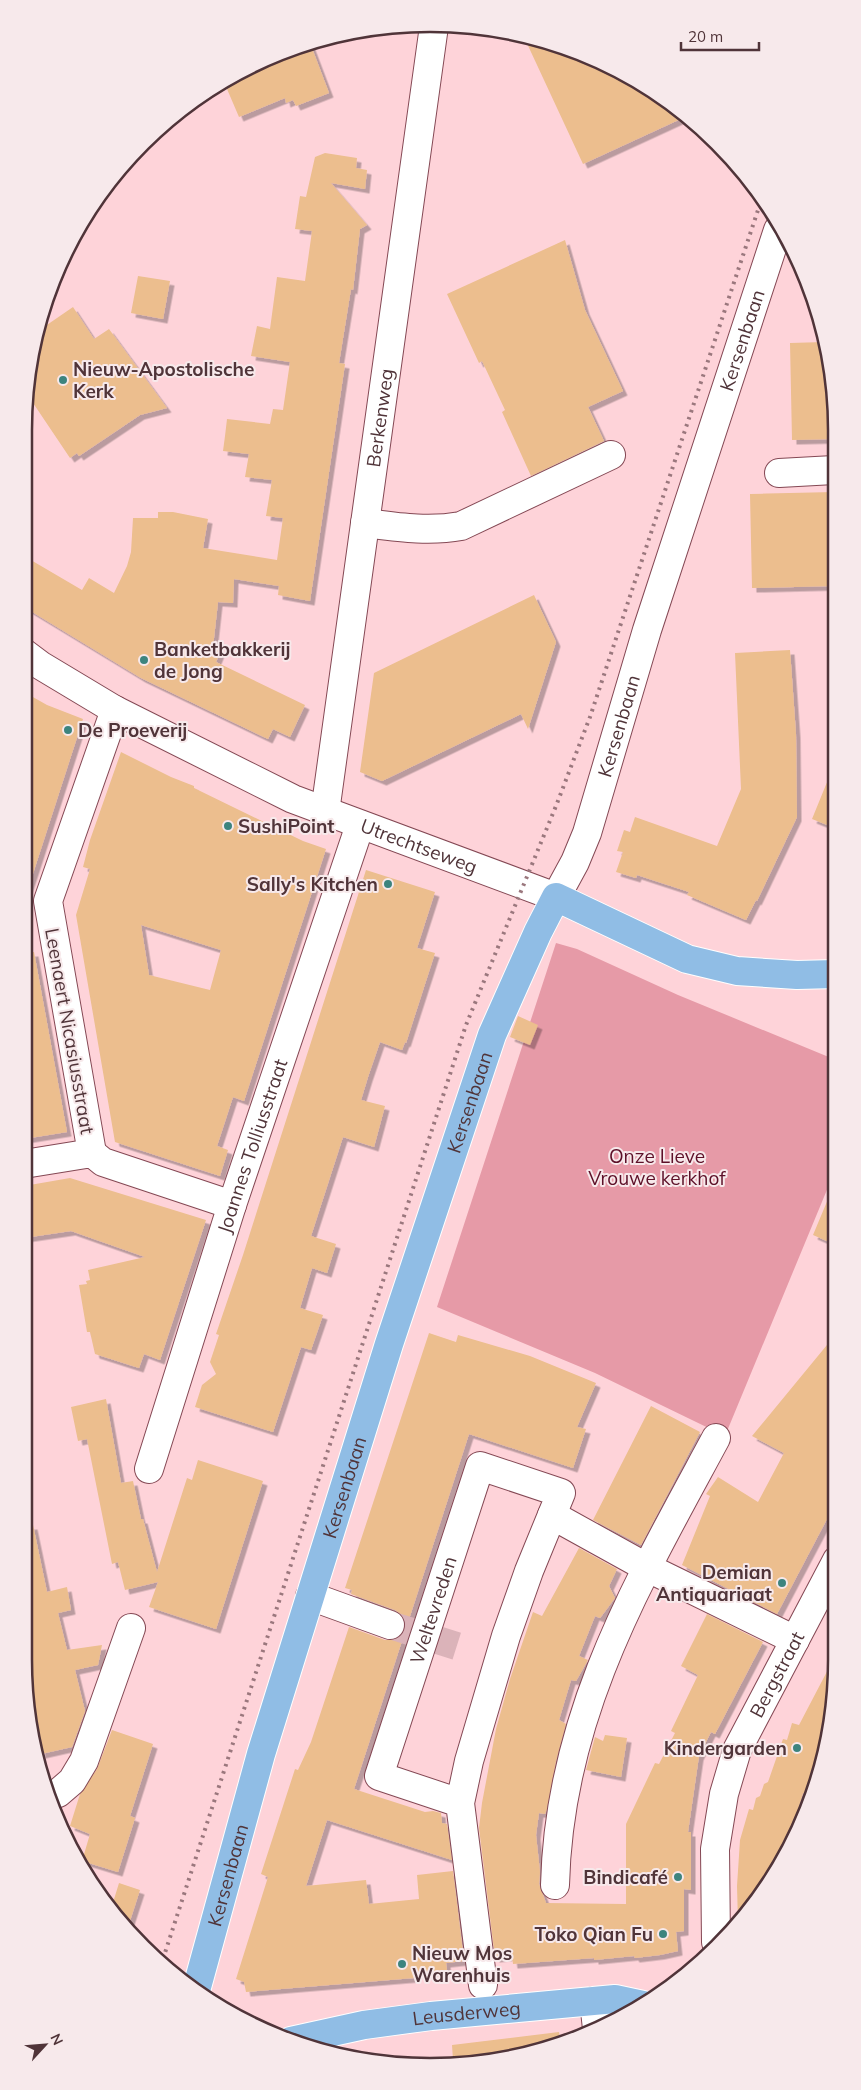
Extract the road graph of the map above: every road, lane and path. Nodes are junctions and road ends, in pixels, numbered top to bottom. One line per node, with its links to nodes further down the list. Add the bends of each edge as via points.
1 (433, 32): 6 (street, Berkenweg)
2 (776, 235): 11 (street, Kersenbaan, via 647,630 586,833 576,862)
3 (611, 455): 6 (street, via 461,526 442,530)
4 (828, 470): 5 (street)
5 (779, 473)
6 (365, 523): 9 (street, Berkenweg)
7 (32, 658): 8 (street, Utrechtseweg)
8 (115, 710): 9 (street, Utrechtseweg); 13 (street, Leenaert Nicasiusstraat, via 48,901)
9 (325, 812): 10 (street, Utrechtseweg)
10 (360, 825): 11 (street, Utrechtseweg); 15 (street, Joannes Tolliusstraat)
11 (556, 897): 12 (main road, Utrechtseweg, via 687,959 737,971); 21 (main road, Kersenbaan, via 492,1035 389,1344)
12 (828, 974)
13 (92, 1153): 14 (street); 15 (street, via 102,1162)
14 (32, 1163)
15 (232, 1205): 17 (street, Joannes Tolliusstraat)
16 (716, 1438): 19 (street)
17 (148, 1469)
18 (552, 1515): 19 (street); 26 (street, Weltevreden, via 506,1636); 26 (street, Weltevreden, via 561,1492 480,1466 379,1776)
19 (646, 1567): 24 (street); 27 (street, via 604,1660 573,1749 560,1811)
20 (828, 1578): 24 (street, Bergstraat)
21 (310, 1596): 22 (street); 29 (main road, Kersenbaan, via 261,1754)
22 (390, 1625)
23 (131, 1628): 25 (street, via 84,1761 72,1781)
24 (796, 1640): 28 (street, Bergstraat, via 738,1750 724,1794 715,1849)
25 (56, 1794)
26 (460, 1803): 30 (street, Weltevreden)
27 (555, 1886)
28 (716, 1937)
29 (198, 1982)
30 (483, 1985)
31 (594, 2001): 32 (main road, Leusderweg, via 622,1999); 33 (street); 34 (main road, Leusderweg, via 431,2016 364,2025)
32 (632, 2002)
33 (597, 2021)
34 (311, 2039)

